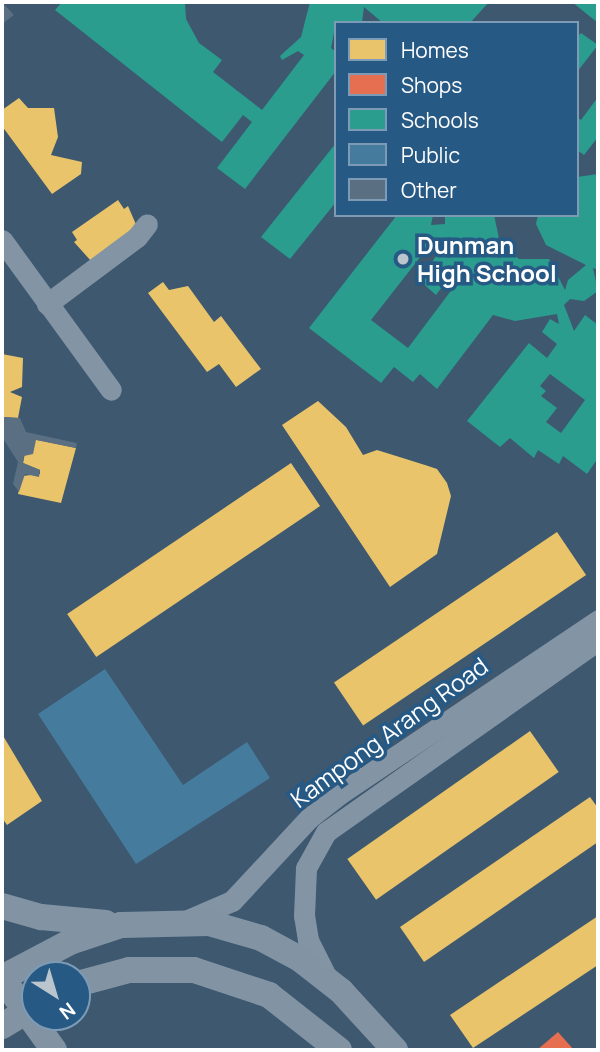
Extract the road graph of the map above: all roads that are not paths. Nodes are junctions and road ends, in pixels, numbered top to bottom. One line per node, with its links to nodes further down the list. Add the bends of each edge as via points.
1 (147, 224): 3 (street, via 137,237)
2 (2, 240): 3 (street)
3 (47, 304): 4 (street)
4 (111, 390)
5 (598, 620): 8 (street, Kampong Arang Road, via 341,793 309,818 232,901)
6 (598, 640): 12 (street, Kampong Arang Road, via 326,832 306,868 303,916 308,940)
7 (2, 906): 9 (main road, via 41,917)
8 (186, 921): 9 (main road); 12 (main road, via 261,938 300,958)
9 (121, 925): 10 (main road, via 70,942)
10 (2, 978): 13 (main road)
11 (91, 980): 18 (main road, via 129,970 194,970 269,995)
12 (328, 980): 19 (main road)
13 (21, 999)
14 (21, 1014): 15 (main road)
15 (2, 1026)
16 (43, 1031): 17 (main road)
17 (54, 1050)
18 (339, 1050)
19 (395, 1050)

